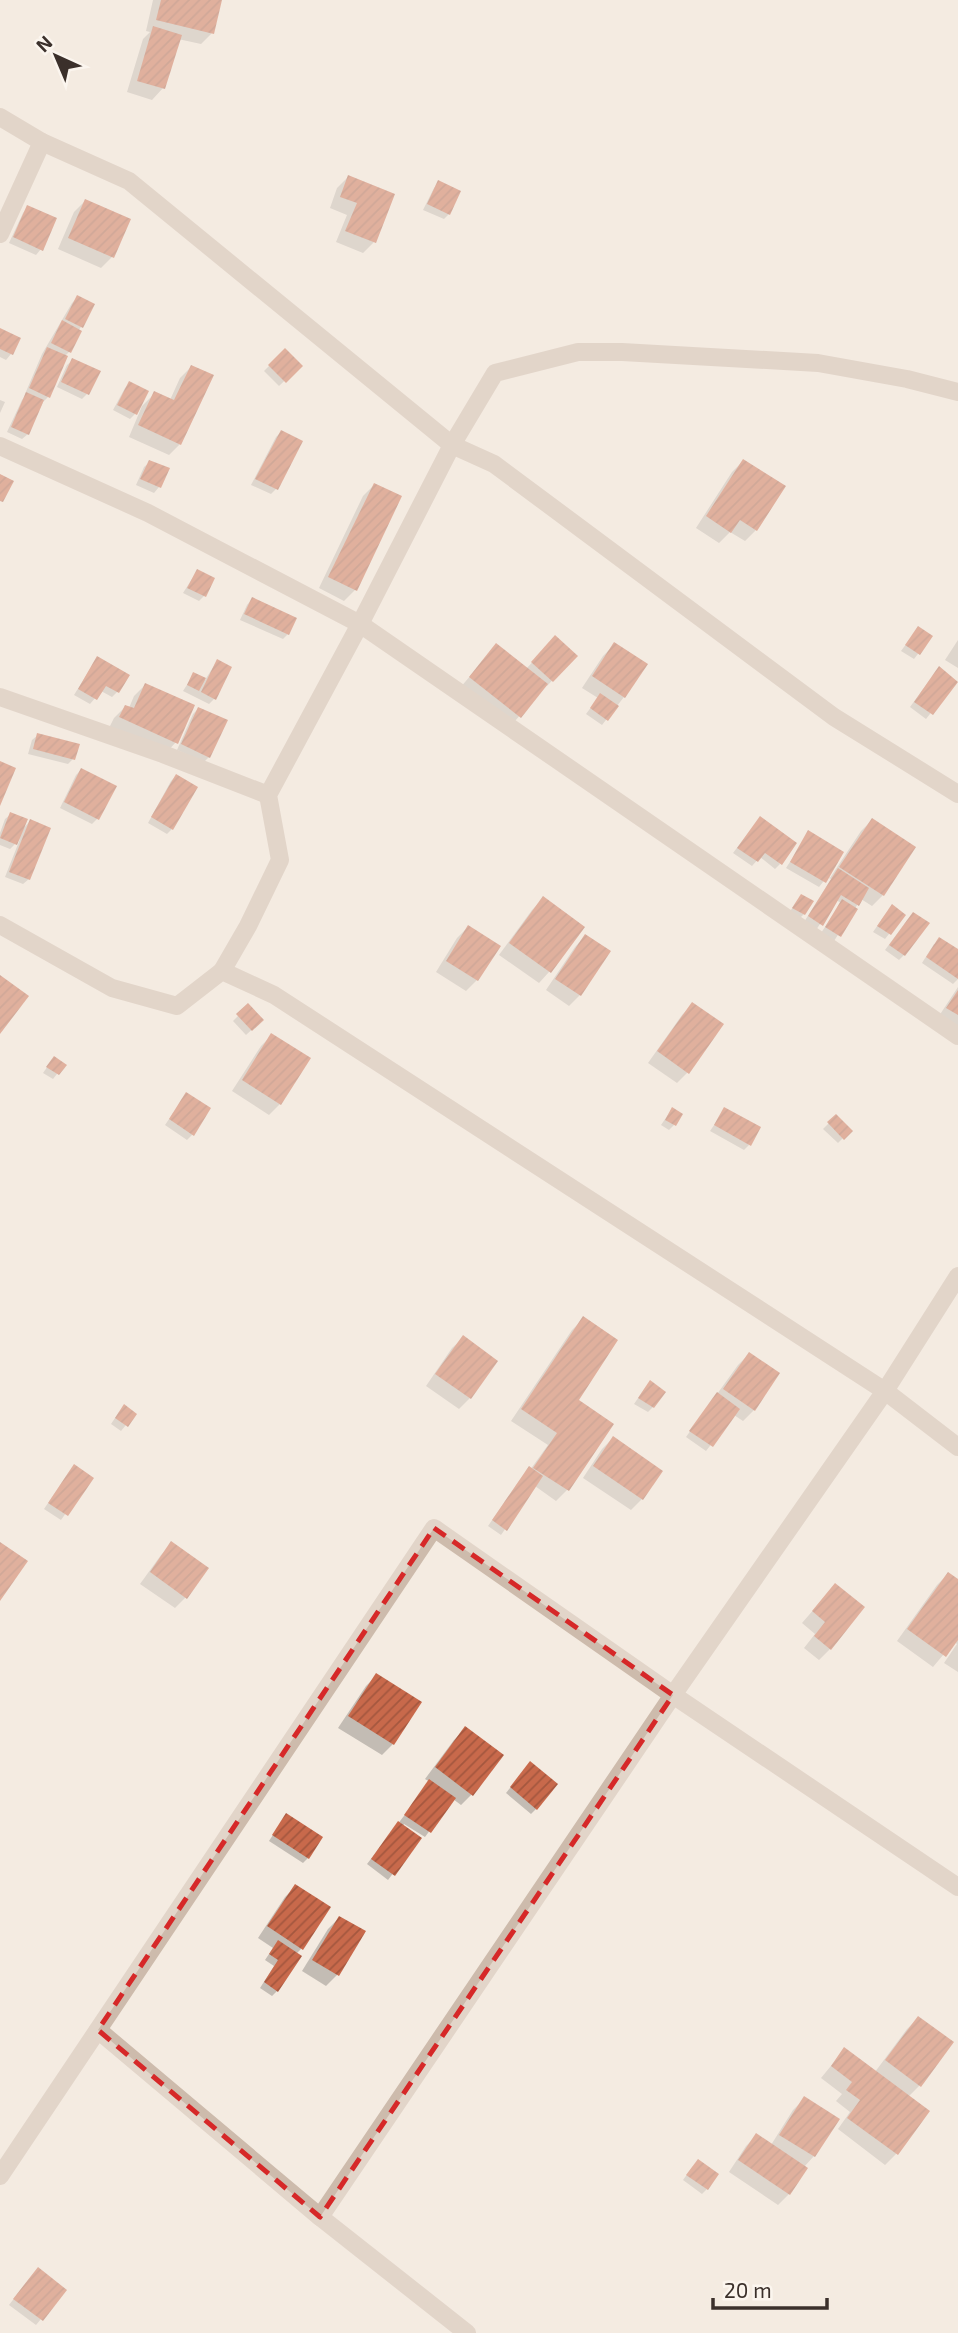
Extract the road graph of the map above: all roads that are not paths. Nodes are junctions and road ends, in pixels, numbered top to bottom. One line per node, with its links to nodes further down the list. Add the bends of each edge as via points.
1 (0, 117): 2 (street)
2 (42, 142): 3 (street); 5 (street, via 129,181)
3 (0, 234)
4 (958, 392): 5 (street, via 818,363 578,352 495,373)
5 (452, 445): 7 (street); 9 (street, via 494,464 834,717)
6 (0, 446): 7 (street, via 148,513)
7 (360, 624): 10 (street); 13 (street)
8 (0, 697): 10 (street)
9 (958, 794)
10 (268, 795): 12 (street, via 280,860)
11 (0, 925): 12 (street, via 112,988 177,1006)
12 (222, 971): 15 (street, via 274,995)
13 (958, 1036)
14 (958, 1276): 15 (street)
15 (885, 1391): 16 (street); 17 (street)
16 (958, 1447)
17 (673, 1695): 18 (street); 19 (street, via 434,1528); 21 (street)
18 (958, 1887)
19 (98, 2030): 20 (street); 21 (street)
20 (0, 2176)
21 (320, 2217): 22 (street)
22 (467, 2333)

